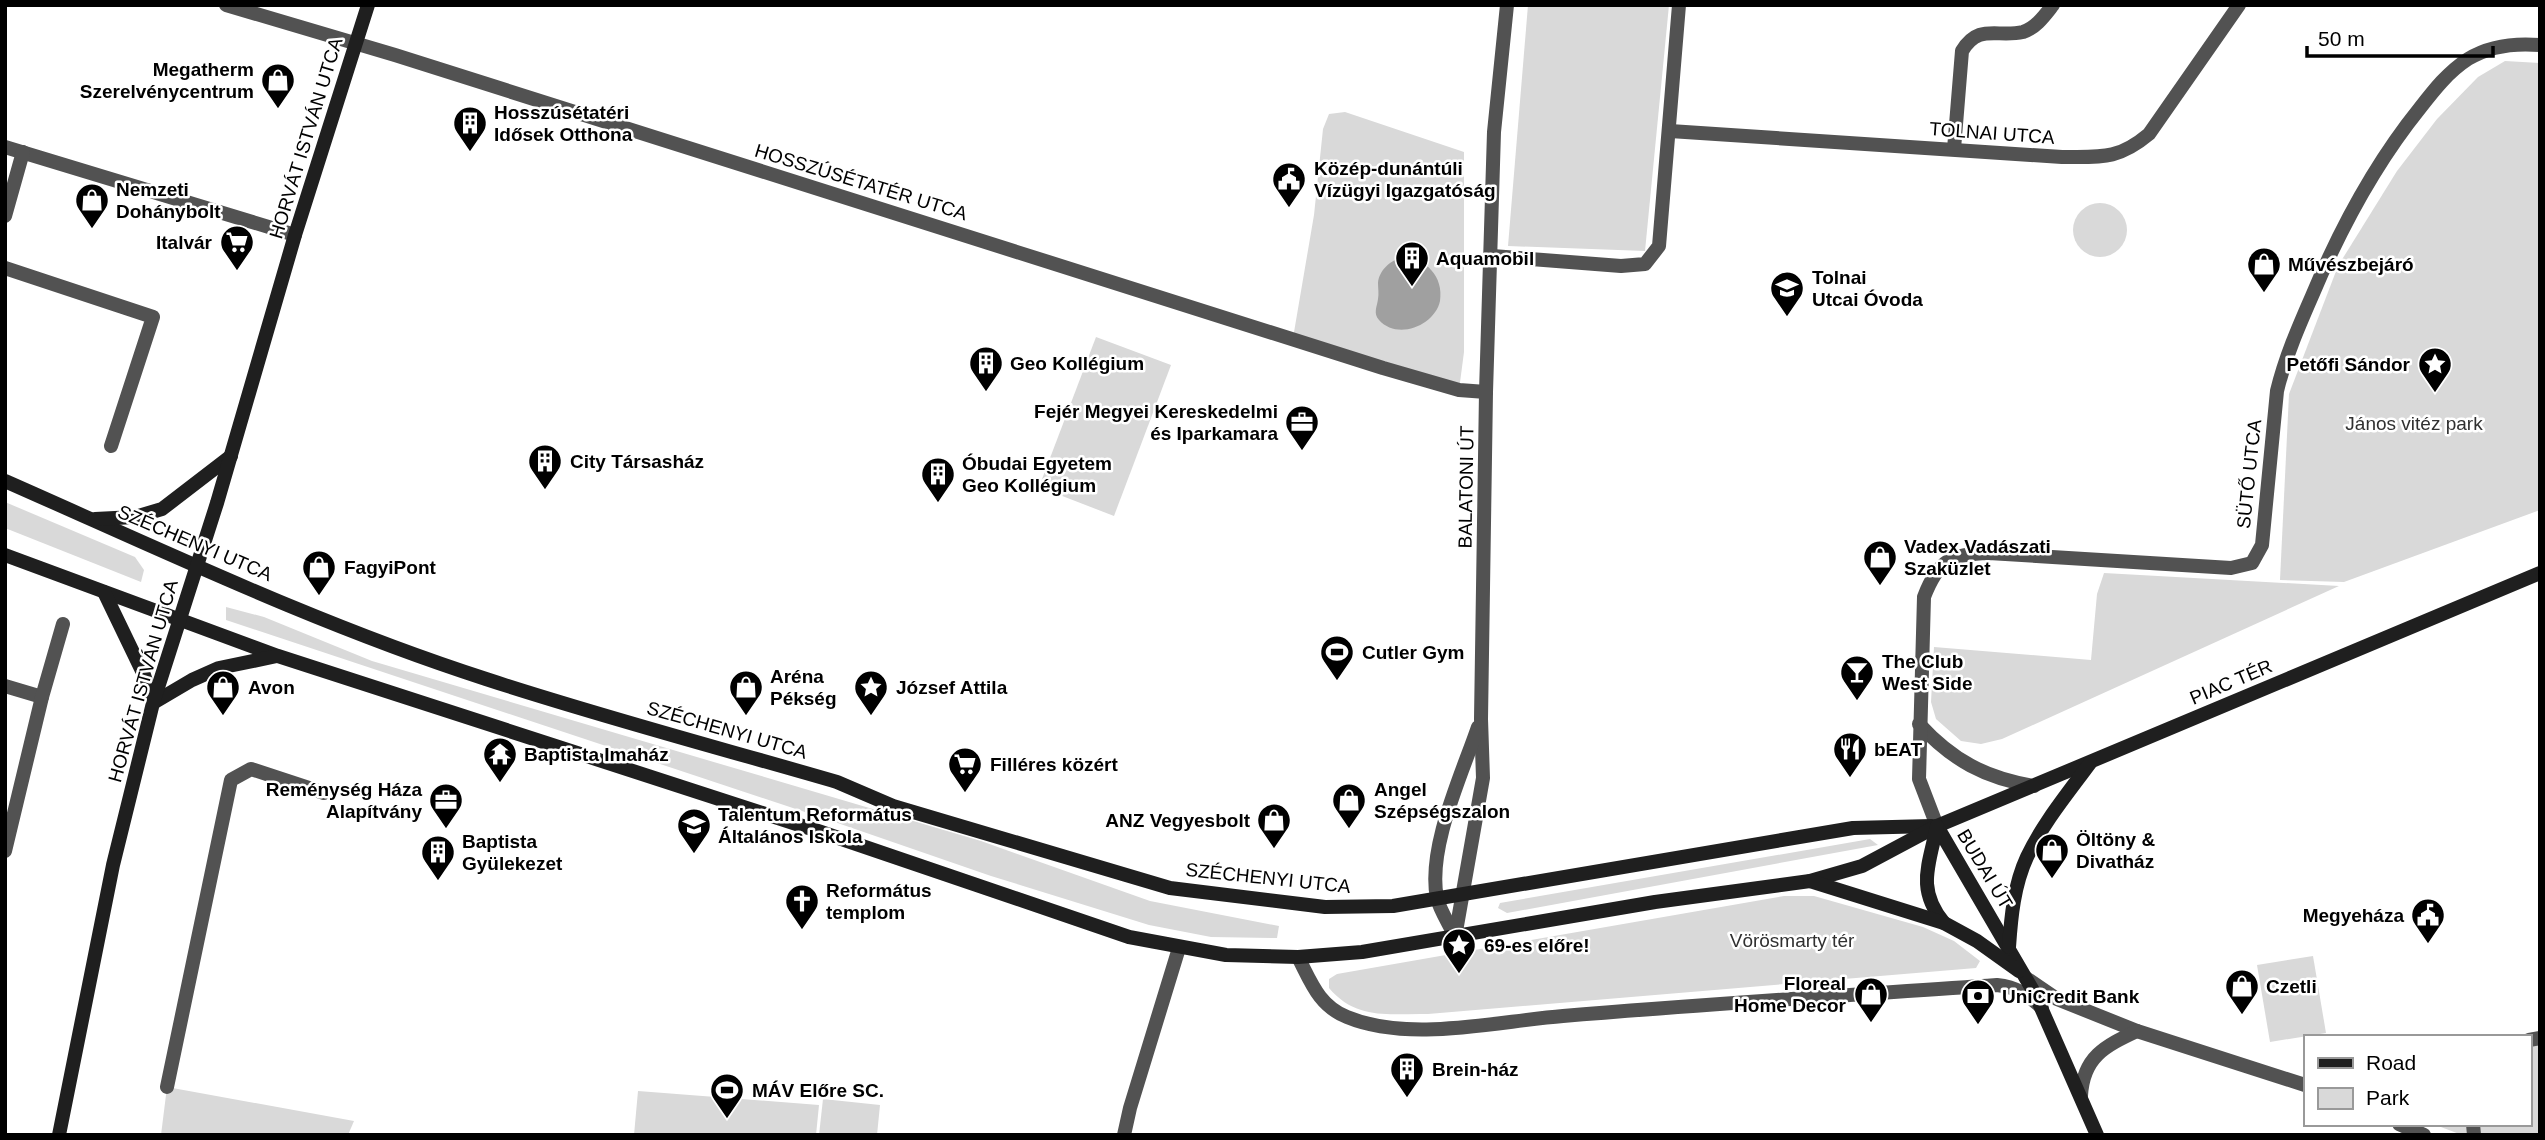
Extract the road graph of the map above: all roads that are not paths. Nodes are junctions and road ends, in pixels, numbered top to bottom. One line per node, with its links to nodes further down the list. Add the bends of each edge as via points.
1 (226, 5): 7 (street, HOSSZÚSÉTATÉR UTCA)
2 (368, 5): 7 (main road, HORVÁT ISTVÁN UTCA)
3 (1507, 5): 15 (street, BALATONI ÚT, via 1494,132)
4 (1679, 5): 9 (street)
5 (2053, 5): 11 (street, via 2025,32 1979,34 1969,39 1962,51)
6 (2239, 5): 11 (street, TOLNAI UTCA, via 2149,134 2118,155 2062,157)
7 (356, 44): 14 (main road, HORVÁT ISTVÁN UTCA); 17 (street, HOSSZÚSÉTATÉR UTCA, via 1383,368 1459,390)
8 (2540, 45): 33 (street, SÜTŐ UTCA, via 2497,47 2469,58 2446,76 2372,175 2331,251 2283,367 2262,545 2256,559 2239,568 1989,553 1965,554 1947,561 1933,575 1924,597)
9 (1670, 131): 11 (street, TOLNAI UTCA); 15 (street, via 1659,246 1645,264)
10 (5, 147): 12 (street)
11 (1954, 149)
12 (23, 152): 13 (street); 14 (street)
13 (5, 216)
14 (295, 234): 19 (main road, HORVÁT ISTVÁN UTCA)
15 (1492, 256): 17 (street, BALATONI ÚT)
16 (5, 268): 18 (street, via 153,317)
17 (1486, 392): 32 (street, BALATONI ÚT)
18 (111, 446)
19 (231, 456): 21 (main road, via 162,509 135,517); 23 (main road, HORVÁT ISTVÁN UTCA)
20 (5, 481): 21 (main road, SZÉCHENYI UTCA)
21 (91, 519): 23 (main road, SZÉCHENYI UTCA)
22 (5, 555): 25 (main road)
23 (196, 568): 26 (main road, HORVÁT ISTVÁN UTCA); 41 (main road, SZÉCHENYI UTCA, via 485,679 837,782 893,806 1170,888 1325,907 1393,906)
24 (2540, 573): 34 (main road, PIAC TÉR)
25 (104, 592): 26 (main road); 31 (main road)
26 (180, 618): 28 (main road); 31 (main road, HORVÁT ISTVÁN UTCA)
27 (63, 624): 30 (street)
28 (278, 656): 31 (main road, via 219,668); 44 (main road, via 1129,937)
29 (5, 686): 30 (street)
30 (42, 698): 38 (street)
31 (153, 703): 54 (main road, HORVÁT ISTVÁN UTCA, via 113,865)
32 (1481, 719): 40 (street, BALATONI ÚT, via 1483,779); 41 (street, BALATONI ÚT, via 1444,824)
33 (1919, 724): 35 (street, via 1952,756 1970,766); 37 (street, SÜTŐ UTCA, via 1919,779)
34 (2090, 763): 35 (main road, PIAC TÉR); 45 (main road, BUDAI ÚT, via 2027,857 2013,904)
35 (2034, 786): 37 (main road, PIAC TÉR)
36 (324, 793): 51 (street, via 251,769 232,780)
37 (1937, 826): 39 (main road, via 1863,866); 40 (main road, via 1853,828); 42 (main road, BUDAI ÚT, via 1926,885 1930,903); 45 (main road, BUDAI ÚT)
38 (5, 851)
39 (1810, 881): 42 (main road, BUDAI ÚT); 43 (main road, via 1654,902)
40 (1464, 894): 41 (main road, SZÉCHENYI UTCA); 43 (street, BALATONI ÚT)
41 (1437, 899): 43 (street, BALATONI ÚT)
42 (1944, 923): 47 (main road, BUDAI ÚT, via 2001,956)
43 (1455, 937): 46 (main road)
44 (1179, 948): 46 (main road); 55 (street)
45 (2009, 948): 47 (main road, BUDAI ÚT)
46 (1298, 957): 48 (street, via 1320,999 1345,1017 1381,1027 1424,1029 1997,985 2020,991)
47 (2025, 977): 48 (main road, BUDAI ÚT); 49 (street, via 2057,999)
48 (2042, 1008): 52 (main road, BUDAI ÚT)
49 (2137, 1031): 50 (street); 52 (street, via 2096,1055 2088,1065)
50 (2303, 1083)
51 (167, 1087)
52 (2081, 1096): 56 (main road, BUDAI ÚT)
53 (2404, 1126): 57 (street)
54 (59, 1135)
55 (1124, 1135)
56 (2097, 1135)
57 (2424, 1135)

